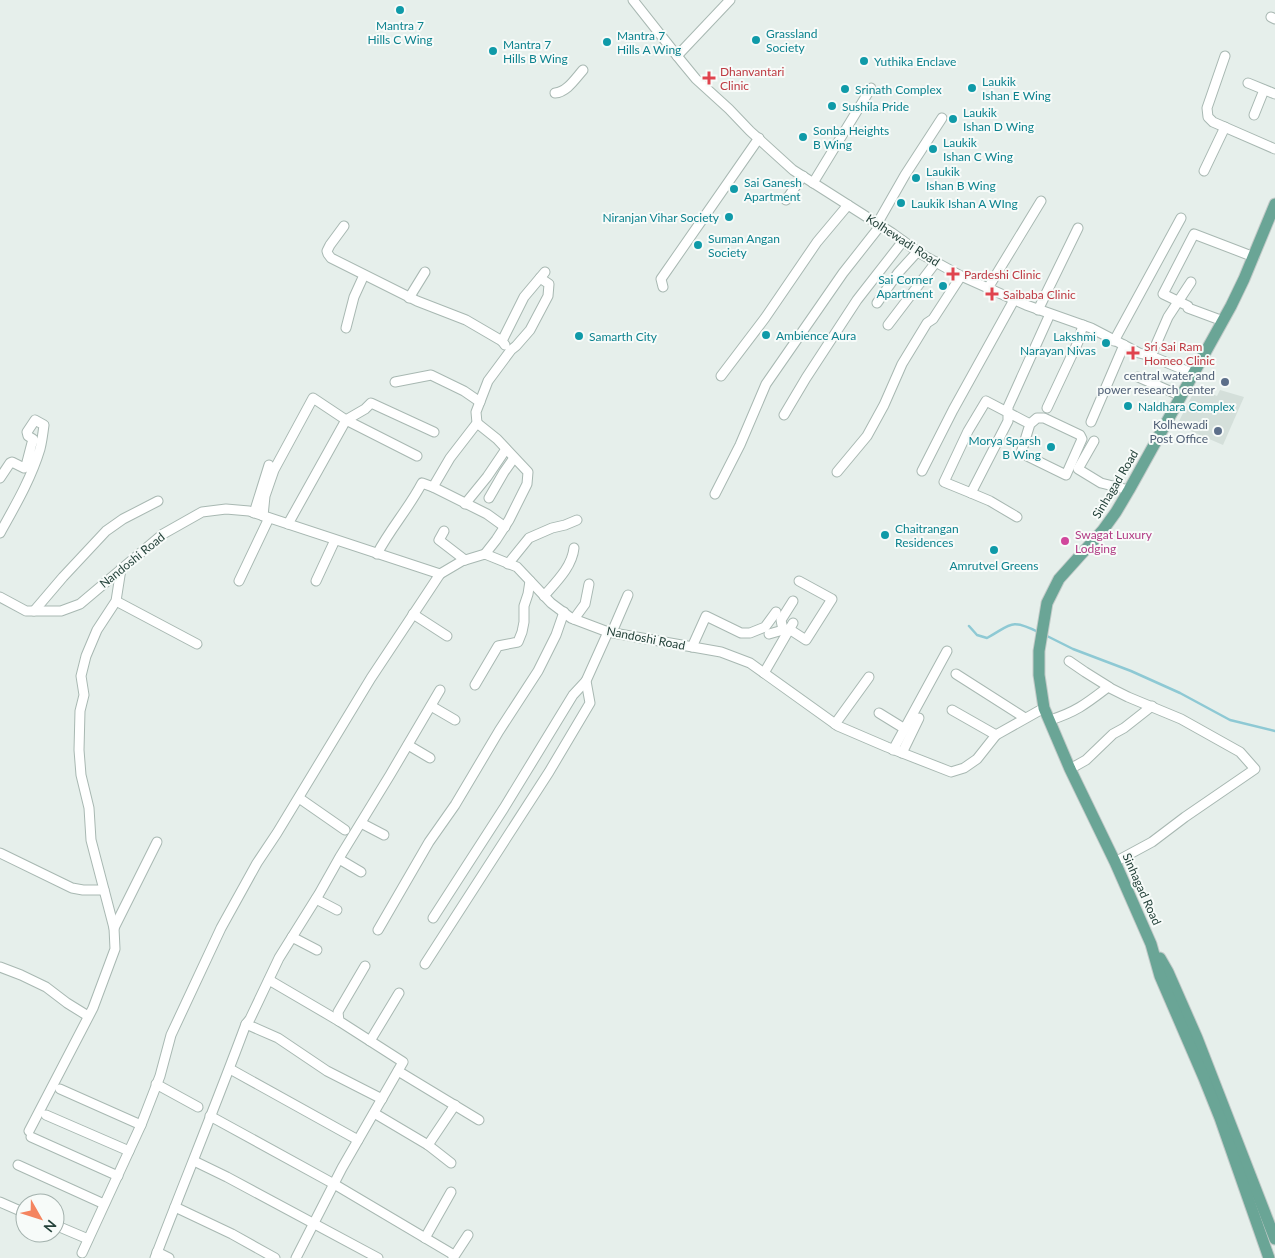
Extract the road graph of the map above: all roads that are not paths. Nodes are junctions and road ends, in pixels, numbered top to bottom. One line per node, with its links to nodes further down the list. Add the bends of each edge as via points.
1 (633, 0): 3 (street, Kolhewadi Road)
2 (730, 0): 3 (street)
3 (677, 56): 14 (street, Kolhewadi Road)
4 (1225, 56): 13 (street, via 1207,108 1208,117)
5 (583, 70): 9 (street, via 565,90)
6 (1248, 83): 8 (street)
7 (871, 88): 18 (street)
8 (1264, 90): 10 (street); 11 (street)
9 (555, 93)
10 (1275, 94)
11 (1254, 115)
12 (942, 118): 24 (street)
13 (1225, 128): 15 (street); 16 (street)
14 (759, 138): 17 (street, Kolhewadi Road); 35 (street, via 661,279)
15 (1275, 149)
16 (1204, 171)
17 (803, 176): 18 (street, Kolhewadi Road); 19 (street)
18 (813, 183): 22 (street, Kolhewadi Road)
19 (786, 200)
20 (1041, 201): 36 (street)
21 (1275, 204): 29 (main road, Sinhagad Road)
22 (848, 205): 24 (street, Kolhewadi Road); 53 (street, via 817,242)
23 (1181, 218): 47 (street)
24 (878, 225): 27 (street, Kolhewadi Road); 77 (street, via 766,384)
25 (344, 226): 32 (street, via 330,245 328,254)
26 (1078, 228): 41 (street)
27 (903, 241): 28 (street, Kolhewadi Road); 60 (street, via 857,300)
28 (918, 251): 30 (street, Kolhewadi Road); 40 (street)
29 (1254, 257): 39 (street, via 1194,234 1163,294); 43 (main road, Sinhagad Road)
30 (936, 262): 33 (street, Kolhewadi Road); 44 (street)
31 (424, 272): 37 (street)
32 (364, 275): 37 (street); 46 (street)
33 (961, 276): 36 (street, Kolhewadi Road); 71 (street, via 902,364 866,436)
34 (1191, 282): 39 (street)
35 (663, 288)
36 (988, 288): 38 (street, Kolhewadi Road)
37 (409, 298): 48 (street, via 466,320)
38 (1014, 300): 41 (street, Kolhewadi Road); 72 (street)
39 (1180, 301): 43 (street, via 1188,308); 51 (street, via 1168,318)
40 (877, 303)
41 (1038, 310): 42 (street, Kolhewadi Road)
42 (1050, 314): 45 (street, Kolhewadi Road); 59 (street, via 1008,406)
43 (1223, 321): 52 (main road, Sinhagad Road)
44 (888, 325)
45 (1083, 325): 47 (street, Kolhewadi Road); 58 (street)
46 (346, 328)
47 (1114, 340): 49 (street, Kolhewadi Road)
48 (502, 342): 50 (street); 50 (street, via 524,297 543,275 549,284 548,296 530,330)
49 (1124, 345): 51 (street, Kolhewadi Road); 62 (street)
50 (509, 352): 57 (street, via 488,381)
51 (1151, 356): 52 (street, Kolhewadi Road)
52 (1194, 374): 56 (main road, Sinhagad Road)
53 (721, 376)
54 (1138, 377): 56 (street)
55 (395, 382): 57 (street, via 430,375)
56 (1181, 396): 75 (main road, Sinhagad Road)
57 (480, 402): 63 (street, via 476,412)
58 (1047, 408)
59 (1009, 412): 64 (street); 76 (street); 76 (street, via 986,402 944,482)
60 (784, 415)
61 (346, 420): 65 (street, via 372,403); 68 (street); 81 (street, via 313,398 274,470); 84 (street)
62 (1091, 422)
63 (477, 423): 67 (street); 74 (street)
64 (1030, 424): 64 (street, via 1037,418 1044,418 1080,435 1082,439 1066,474 1021,453)
65 (434, 432)
66 (1094, 441): 75 (street, via 1078,469 1102,483)
67 (506, 449): 69 (street); 80 (street)
68 (417, 456)
69 (514, 458): 78 (street); 85 (street, via 528,472 526,484)
70 (268, 465): 81 (street)
71 (837, 472)
72 (922, 472)
73 (0, 478): 87 (street, via 12,462 21,468 26,466 33,439 27,432 35,420 43,424 41,447 34,466)
74 (433, 487): 80 (street); 90 (street, via 422,483)
75 (1129, 490): 127 (main road, Sinhagad Road, via 1103,530 1060,579 1047,603 1039,651)
76 (972, 493): 82 (street)
77 (715, 494)
78 (489, 498)
79 (158, 501): 106 (street, via 106,531)
80 (465, 504): 85 (street, via 487,514)
81 (262, 516): 84 (street, Nandoshi Road); 94 (street, Nandoshi Road, via 226,509 202,512 163,534); 96 (street)
82 (1017, 517)
83 (577, 520): 93 (street, via 528,538)
84 (288, 524): 88 (street, Nandoshi Road)
85 (504, 528): 91 (street)
86 (444, 531): 92 (street, via 439,540)
87 (0, 533)
88 (335, 540): 90 (street, Nandoshi Road); 97 (street)
89 (574, 548): 102 (street, via 564,572)
90 (377, 554): 95 (street, Nandoshi Road)
91 (485, 554): 92 (street); 93 (street, Nandoshi Road)
92 (465, 560): 95 (street)
93 (508, 564): 98 (street, Nandoshi Road, via 516,567)
94 (121, 569): 104 (street); 106 (street, Nandoshi Road, via 80,604 61,611)
95 (440, 574): 108 (street)
96 (239, 581)
97 (316, 581)
98 (530, 581): 102 (street, Nandoshi Road); 122 (street, via 518,642 498,646)
99 (799, 581): 110 (street, via 832,599 806,640)
100 (589, 584): 109 (street, via 585,604)
101 (628, 595): 111 (street)
102 (544, 596): 107 (street, Nandoshi Road)
103 (0, 597): 106 (street, Nandoshi Road, via 26,611)
104 (116, 601): 114 (street); 150 (street, via 97,630 81,676 84,695 80,711 80,775 89,808 91,840)
105 (793, 601): 110 (street)
106 (34, 611)
107 (564, 612): 109 (street, Nandoshi Road); 155 (street, via 538,671 429,842)
108 (413, 614): 113 (street); 141 (street)
109 (574, 619): 111 (street, Nandoshi Road)
110 (786, 621): 112 (street); 115 (street, via 750,633 706,616); 118 (street)
111 (610, 632): 115 (street, Nandoshi Road); 121 (street)
112 (769, 634)
113 (446, 636)
114 (197, 644)
115 (692, 647): 118 (street, Nandoshi Road, via 722,652 750,662)
116 (947, 650): 135 (street)
117 (1069, 661): 123 (street)
118 (764, 673): 134 (street, Nandoshi Road)
119 (956, 674): 131 (street)
120 (869, 677): 134 (street)
121 (586, 681): 153 (street, via 551,729); 159 (street, via 590,703)
122 (474, 685)
123 (1109, 687): 126 (street); 133 (street, via 1086,705)
124 (440, 690): 125 (street)
125 (431, 706): 132 (street); 137 (street)
126 (1152, 706): 140 (street, via 1113,734 1086,760); 148 (street, via 1181,718 1240,752 1255,769 1152,842)
127 (1044, 708): 131 (street, Nandoshi Road); 133 (main road, Sinhagad Road)
128 (952, 710): 136 (street)
129 (879, 713): 135 (street)
130 (919, 718): 138 (street)
131 (1025, 718): 136 (street, Nandoshi Road)
132 (455, 720)
133 (1050, 720): 140 (main road, Sinhagad Road)
134 (836, 724): 138 (street, Nandoshi Road)
135 (905, 729): 138 (street)
136 (996, 734): 138 (street, Nandoshi Road, via 976,759 951,772)
137 (408, 745): 139 (street); 142 (street)
138 (898, 752)
139 (430, 758)
140 (1070, 769): 148 (main road, Sinhagad Road)
141 (299, 798): 143 (street); 170 (street, via 257,863 221,928 171,1035)
142 (361, 823): 144 (street); 147 (street)
143 (345, 830)
144 (384, 835)
145 (157, 842): 154 (street)
146 (0, 853): 150 (street, via 72,888)
147 (339, 859): 149 (street); 151 (street)
148 (1115, 862): 157 (main road, Sinhagad Road)
149 (361, 872)
150 (104, 890): 154 (street)
151 (316, 899): 152 (street); 156 (street)
152 (337, 910)
153 (433, 918)
154 (114, 928): 164 (street, via 115,949)
155 (378, 930)
156 (292, 937): 158 (street); 162 (street)
157 (1151, 944): 198 (main road, Sinhagad Road, via 1168,972 1198,1038); 206 (main road, Sinhagad Road, via 1160,976 1220,1118)
158 (317, 950)
159 (425, 964)
160 (365, 966): 165 (street, via 338,1012)
161 (0, 967): 164 (street, via 46,987)
162 (268, 980): 165 (street); 166 (street)
163 (399, 993): 167 (street)
164 (88, 1016): 186 (street, via 30,1134)
165 (339, 1021): 167 (street)
166 (246, 1024): 168 (street); 172 (street, via 278,1038 328,1071)
167 (370, 1041): 169 (street, via 403,1062)
168 (230, 1069): 177 (street); 180 (street)
169 (398, 1071): 172 (street); 173 (street)
170 (156, 1084): 174 (street); 179 (street)
171 (60, 1088): 179 (street)
172 (382, 1099): 175 (street)
173 (455, 1105): 178 (street); 181 (street)
174 (198, 1107)
175 (374, 1114): 180 (street); 181 (street)
176 (46, 1115): 182 (street)
177 (210, 1116): 183 (street); 187 (street)
178 (479, 1120)
179 (141, 1125): 182 (street)
180 (358, 1140): 187 (street)
181 (428, 1145): 184 (street)
182 (129, 1151): 186 (street)
183 (194, 1161): 191 (street); 193 (street)
184 (451, 1162)
185 (18, 1166): 190 (street)
186 (118, 1176): 190 (street)
187 (334, 1184): 193 (street); 196 (street)
188 (451, 1192): 196 (street)
189 (0, 1202): 192 (street)
190 (104, 1204): 197 (street)
191 (175, 1207): 200 (street); 203 (street)
192 (15, 1209)
193 (314, 1223): 204 (street); 205 (street)
194 (65, 1229): 197 (street)
195 (468, 1235): 201 (street)
196 (425, 1238): 201 (street)
197 (88, 1239): 199 (street)
198 (1275, 1239)
199 (82, 1253)
200 (156, 1255): 202 (street)
201 (453, 1257)
202 (169, 1258)
203 (275, 1258)
204 (296, 1258)
205 (378, 1258)
206 (1269, 1258)

